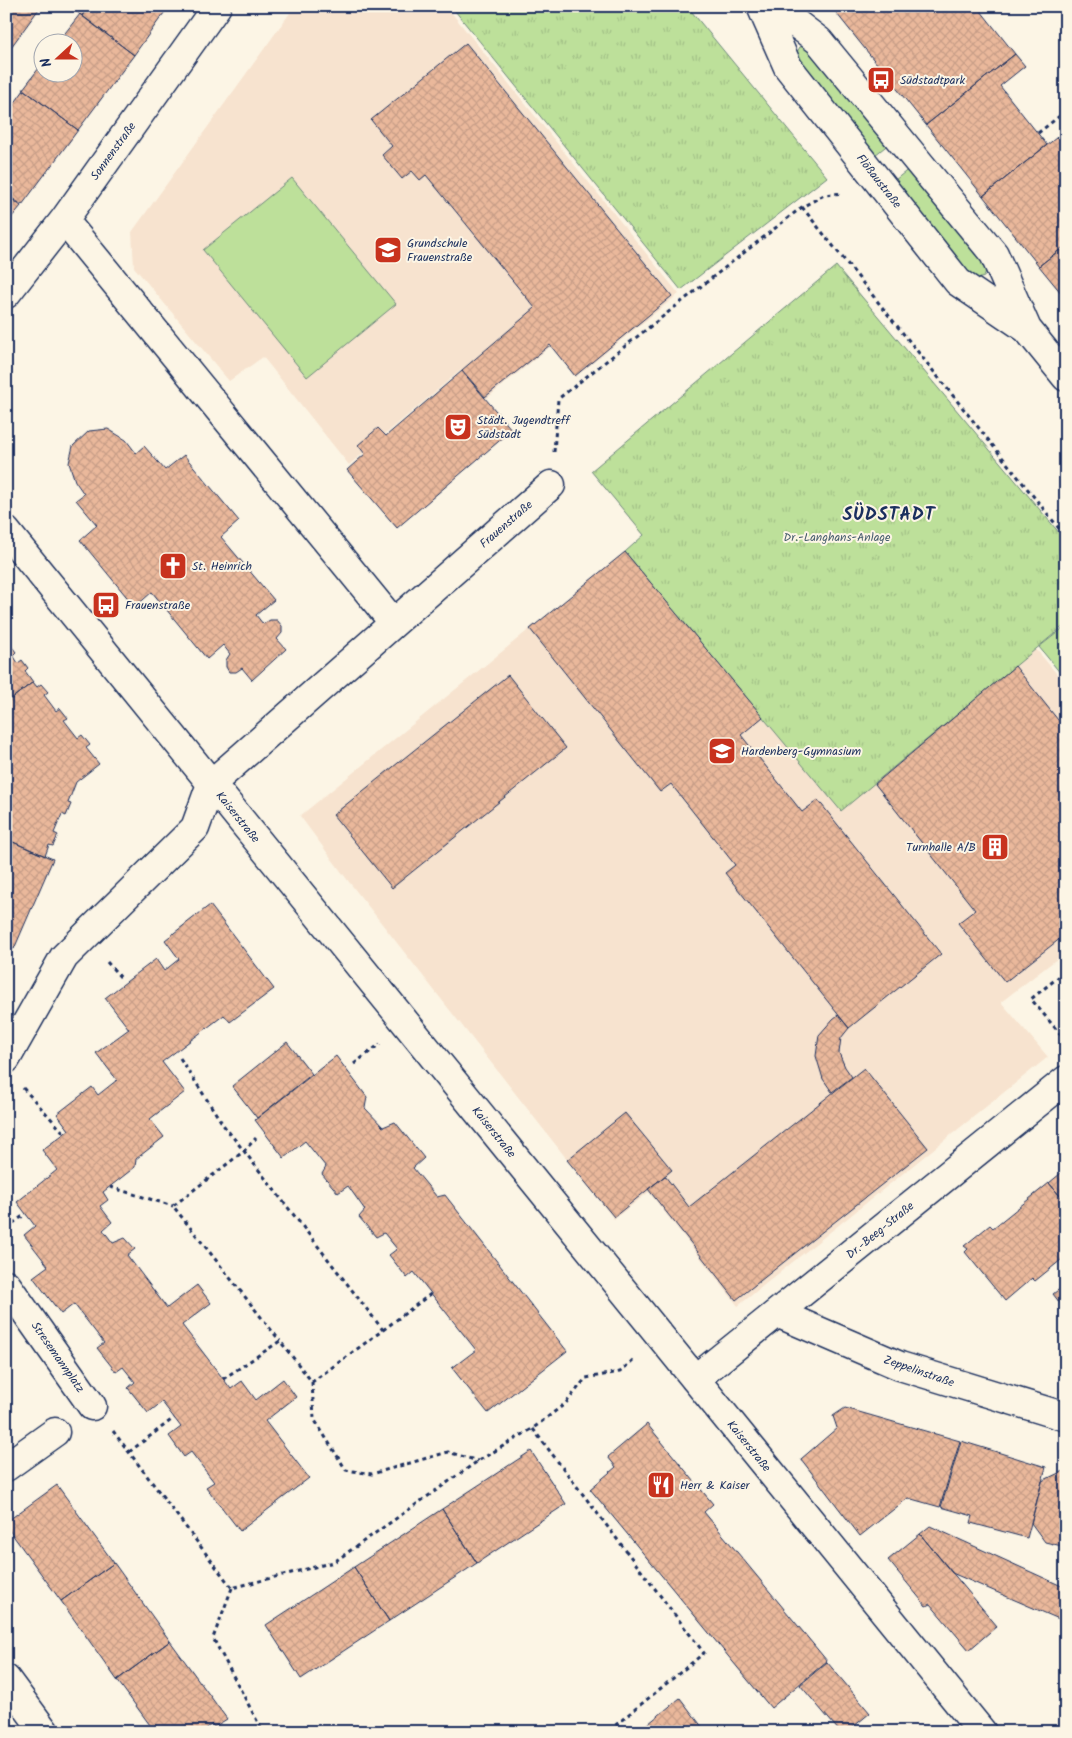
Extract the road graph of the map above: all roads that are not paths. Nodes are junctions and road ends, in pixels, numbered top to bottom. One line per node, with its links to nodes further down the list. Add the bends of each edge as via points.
1 (217, 6): 4 (street, Sonnenstraße)
2 (761, 6): 6 (street, Flößaustraße, via 788,67 958,282)
3 (773, 6): 6 (street, Flößaustraße, via 819,41 994,254)
4 (64, 220): 5 (street, Sonnenstraße); 10 (street)
5 (6, 294)
6 (1027, 329): 7 (street, Flößaustraße)
7 (1066, 377)
8 (551, 485): 10 (street, Frauenstraße)
9 (6, 531): 11 (street, Kaiserstraße)
10 (393, 622): 11 (street, Frauenstraße)
11 (211, 784): 12 (street, Frauenstraße, via 195,828 64,958); 16 (street, Kaiserstraße)
12 (6, 1058)
13 (1066, 1080): 15 (street, Dr.-Beeg-Straße)
14 (6, 1284): 17 (street, Stresemannplatz)
15 (777, 1313): 16 (street, Dr.-Beeg-Straße); 18 (street, Zeppelinstraße, via 900,1366)
16 (695, 1379): 23 (street, Kaiserstraße)
17 (92, 1406)
18 (1066, 1417)
19 (55, 1432): 20 (street)
20 (6, 1467)
21 (6, 1679): 22 (street)
22 (45, 1732)
23 (982, 1732)

